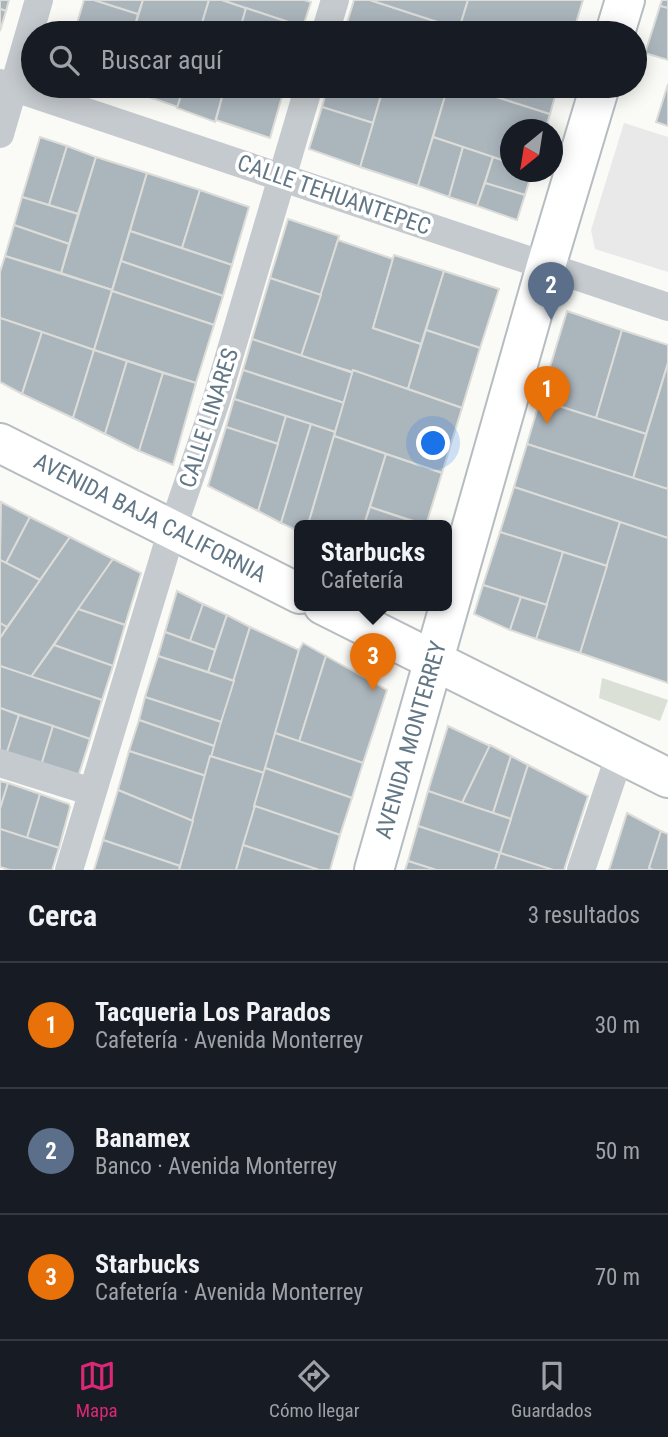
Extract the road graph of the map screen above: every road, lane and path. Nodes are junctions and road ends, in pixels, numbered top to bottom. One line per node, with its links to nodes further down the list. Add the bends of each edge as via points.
1 (39, 0): 4 (street)
2 (335, 0): 5 (street)
3 (625, 0): 6 (main road)
4 (31, 21)
5 (329, 21)
6 (619, 21)
7 (21, 47): 8 (street)
8 (6, 86): 12 (street)
9 (42, 98): 13 (street, CALLE TEHUANTEPEC)
10 (305, 98): 13 (street, CALLE LINARES)
11 (596, 98): 14 (main road, AVENIDA MONTERREY)
12 (0, 134)
13 (282, 177): 14 (street, CALLE TEHUANTEPEC); 17 (street, CALLE LINARES, via 216,401)
14 (546, 266): 15 (street, CALLE TEHUANTEPEC); 19 (main road, AVENIDA MONTERREY)
15 (668, 307)
16 (0, 443): 17 (main road, AVENIDA BAJA CALIFORNIA)
17 (172, 530): 18 (main road, AVENIDA BAJA CALIFORNIA); 26 (street, CALLE LINARES)
18 (294, 591)
19 (452, 598)
20 (335, 611): 22 (main road)
21 (448, 611): 22 (main road, AVENIDA MONTERREY)
22 (434, 661): 23 (main road); 28 (main road, AVENIDA MONTERREY)
23 (620, 754): 25 (main road); 29 (street)
24 (0, 763): 26 (street)
25 (668, 778)
26 (92, 792): 27 (street, CALLE LINARES)
27 (69, 870)
28 (374, 870)
29 (581, 870)

